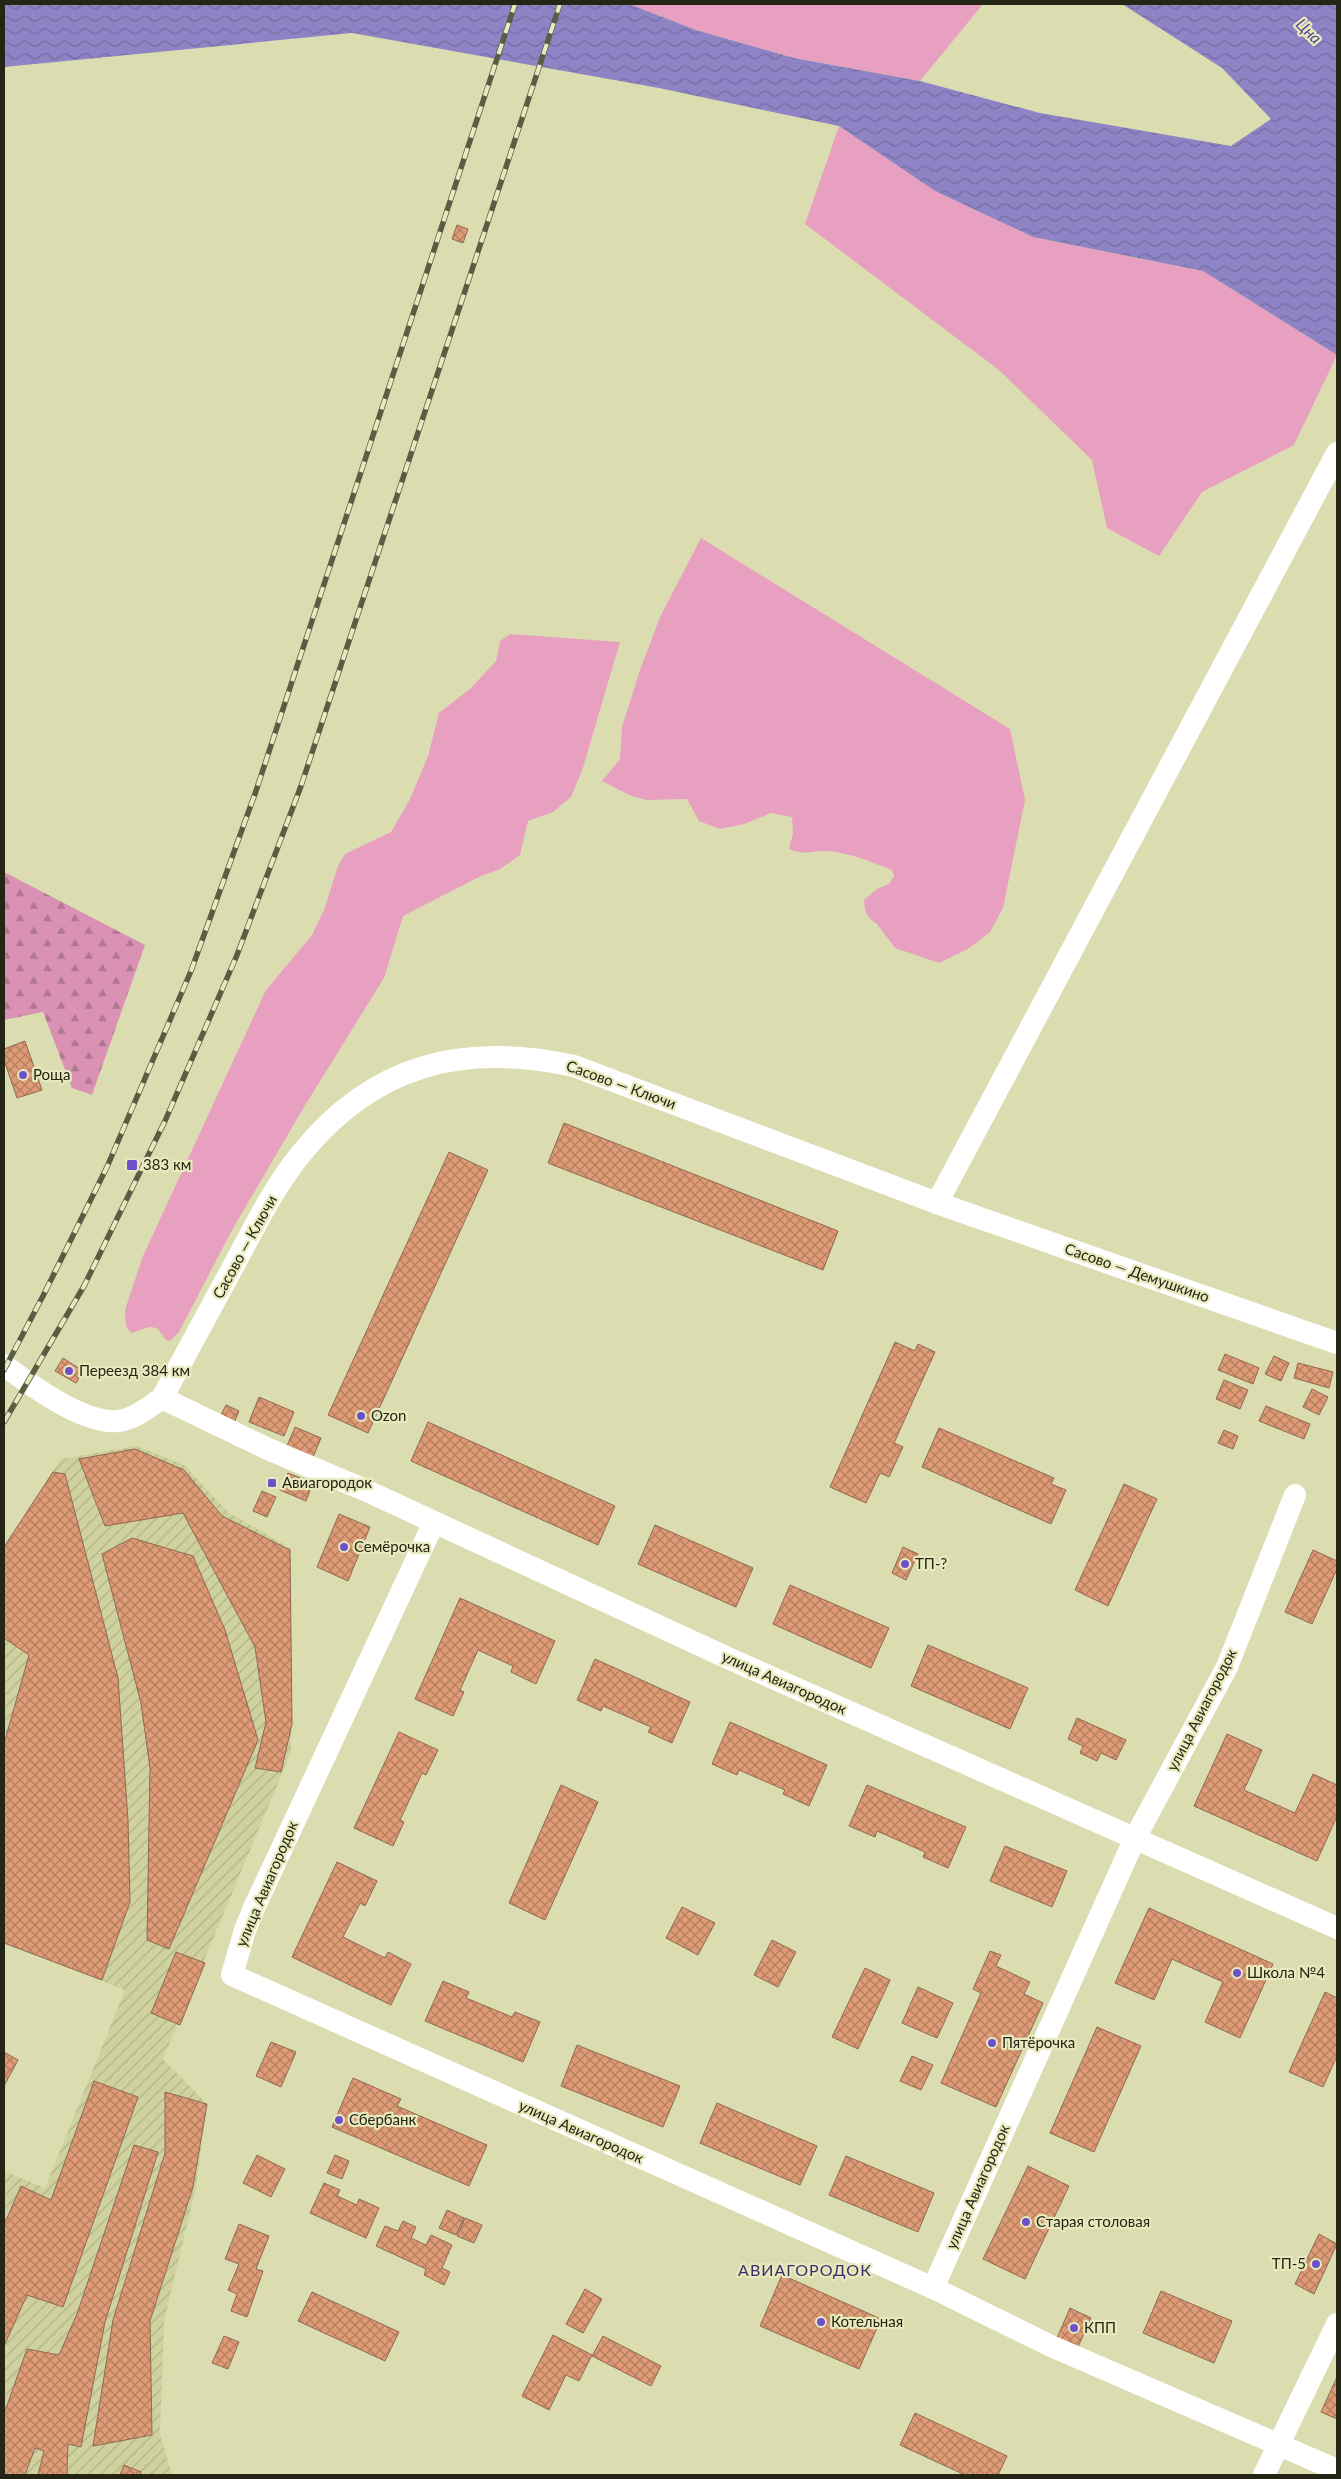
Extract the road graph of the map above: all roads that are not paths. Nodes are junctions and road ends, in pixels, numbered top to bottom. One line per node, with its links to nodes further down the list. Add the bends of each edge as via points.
1 (1337, 453): 2 (street)
2 (937, 1203): 3 (street, Сасово — Демушкино); 5 (street, Сасово — Ключи, via 574,1066 507,1056 471,1057 427,1066 385,1084 350,1105 324,1127 299,1156 259,1218)
3 (1337, 1343)
4 (4, 1365): 5 (street, via 46,1394 97,1420 118,1421 135,1416)
5 (162, 1398): 7 (street, улица Авиагородок)
6 (1295, 1495): 8 (street, улица Авиагородок, via 1227,1667)
7 (434, 1522): 8 (street, улица Авиагородок, via 730,1659); 10 (street, улица Авиагородок, via 244,1930 232,1975)
8 (1135, 1838): 9 (street); 10 (street, улица Авиагородок)
9 (1337, 1928)
10 (933, 2288): 12 (street, via 1051,2346)
11 (1336, 2329): 12 (street)
12 (1279, 2445): 13 (street); 14 (street)
13 (1337, 2470)
14 (1264, 2475)

